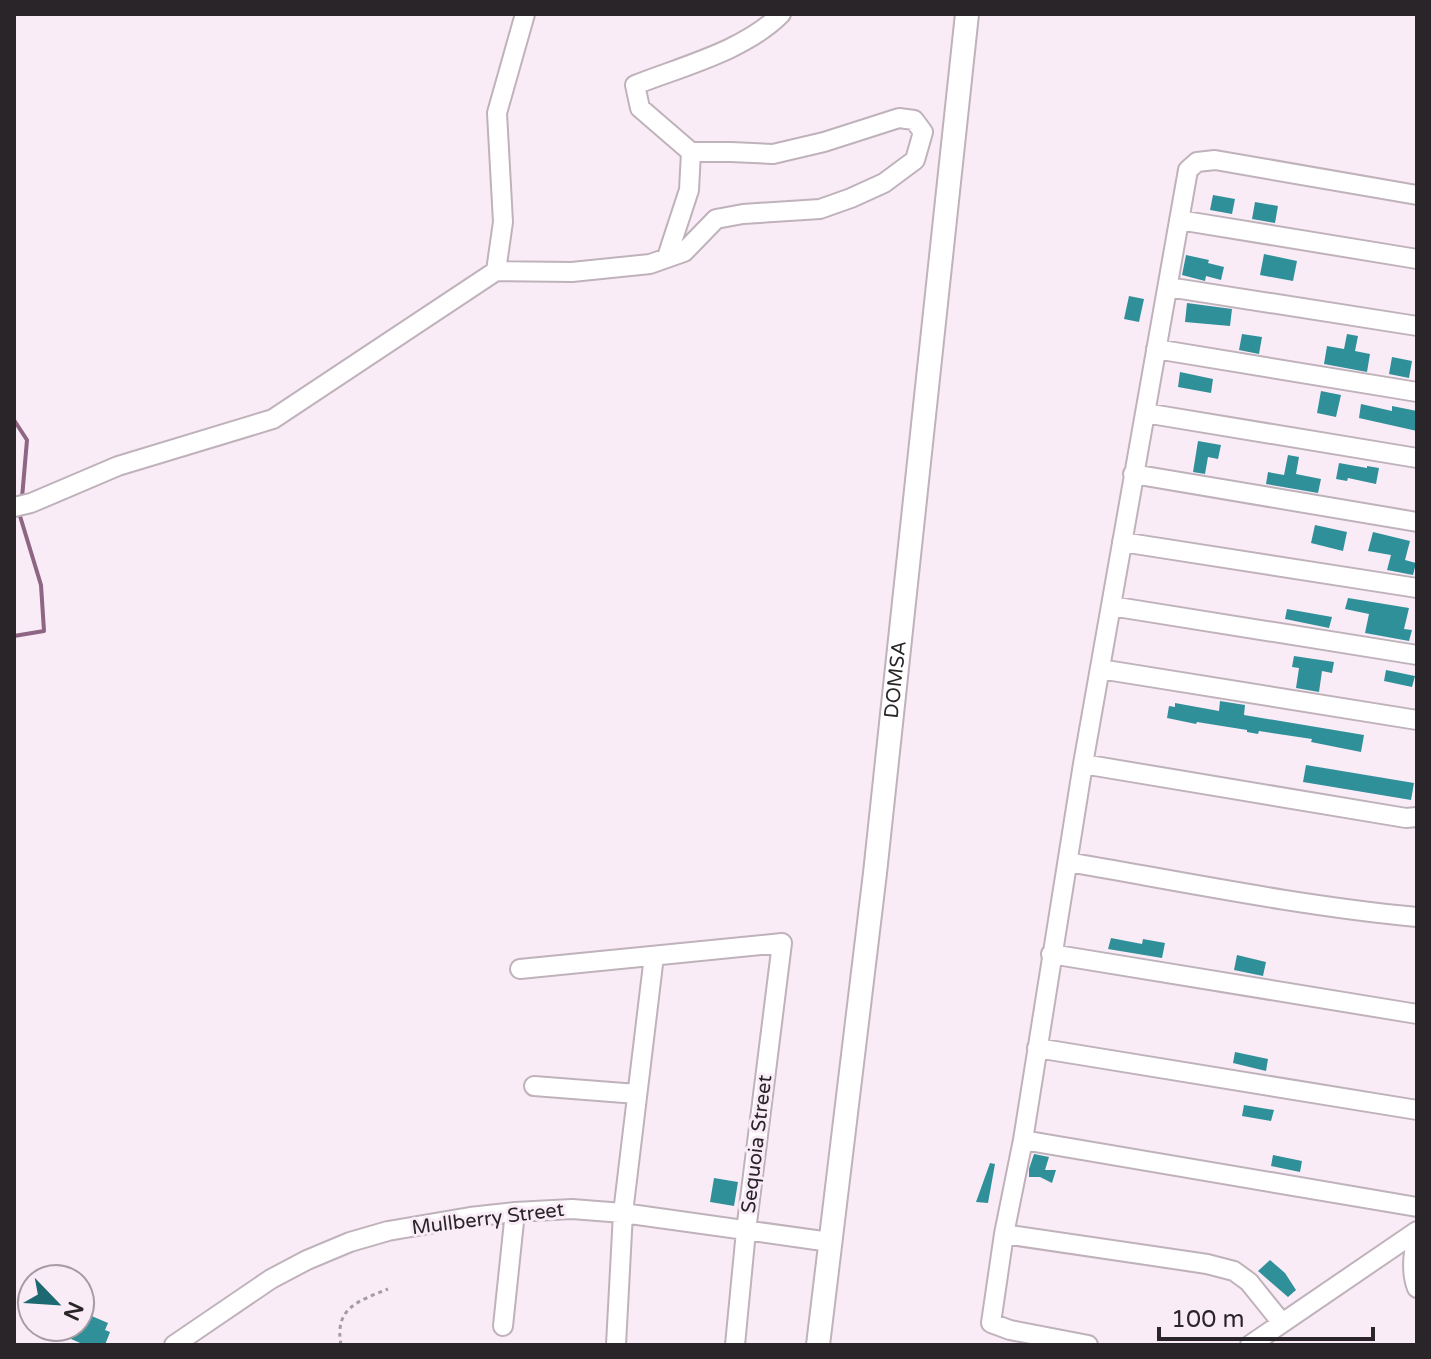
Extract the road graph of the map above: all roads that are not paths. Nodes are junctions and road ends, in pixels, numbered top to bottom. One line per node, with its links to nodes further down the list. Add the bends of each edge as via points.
1 (525, 14): 9 (street, via 497,113 503,222)
2 (781, 14): 4 (street, via 742,44 635,85 640,108)
3 (967, 14): 44 (main road, DOMSA)
4 (691, 152): 7 (street, via 689,190); 7 (street, via 773,154 899,118 914,120 923,132 915,160 884,183 820,209 716,219 684,252)
5 (1417, 195): 6 (street, via 1215,160 1197,162 1188,170)
6 (1179, 220): 8 (street); 10 (street)
7 (667, 257): 9 (street, via 625,268)
8 (1417, 259)
9 (496, 271): 17 (street, via 273,419 118,466)
10 (1168, 287): 11 (street); 12 (street)
11 (1417, 326)
12 (1156, 349): 13 (street); 14 (street)
13 (1417, 392)
14 (1145, 413): 15 (street); 16 (street)
15 (1417, 458)
16 (1133, 474): 18 (street); 19 (street)
17 (23, 505)
18 (1417, 522)
19 (1122, 542): 20 (street); 21 (street)
20 (1417, 588)
21 (1111, 606): 22 (street); 23 (street)
22 (1417, 655)
23 (1100, 669): 24 (street); 25 (street)
24 (1417, 720)
25 (1083, 764): 26 (street); 27 (street)
26 (1417, 817)
27 (1068, 862): 28 (street); 29 (street)
28 (1417, 917)
29 (1051, 954): 32 (street); 33 (street)
30 (654, 956): 31 (street); 35 (street); 41 (street, Sequoia Street, via 782,943)
31 (520, 969)
32 (1417, 1014)
33 (1037, 1048): 36 (street); 37 (street)
34 (534, 1086): 35 (street)
35 (637, 1094): 40 (street)
36 (1417, 1110)
37 (1023, 1140): 38 (street); 43 (street)
38 (1417, 1207)
39 (515, 1212): 40 (street, Mullberry Street); 47 (street); 48 (street, Mullberry Street, via 388,1231 350,1242 271,1279)
40 (623, 1213): 41 (street, Mullberry Street); 49 (street)
41 (746, 1231): 44 (street, Mullberry Street); 50 (street, Sequoia Street)
42 (1417, 1232): 45 (street); 46 (street)
43 (1004, 1234): 46 (street, via 1234,1271); 52 (street, via 991,1323)
44 (830, 1242): 51 (main road, DOMSA)
45 (1417, 1288)
46 (1282, 1323): 53 (street)
47 (503, 1326)
48 (174, 1345)
49 (616, 1345)
50 (735, 1345)
51 (818, 1345)
52 (1088, 1345)
53 (1250, 1345)

